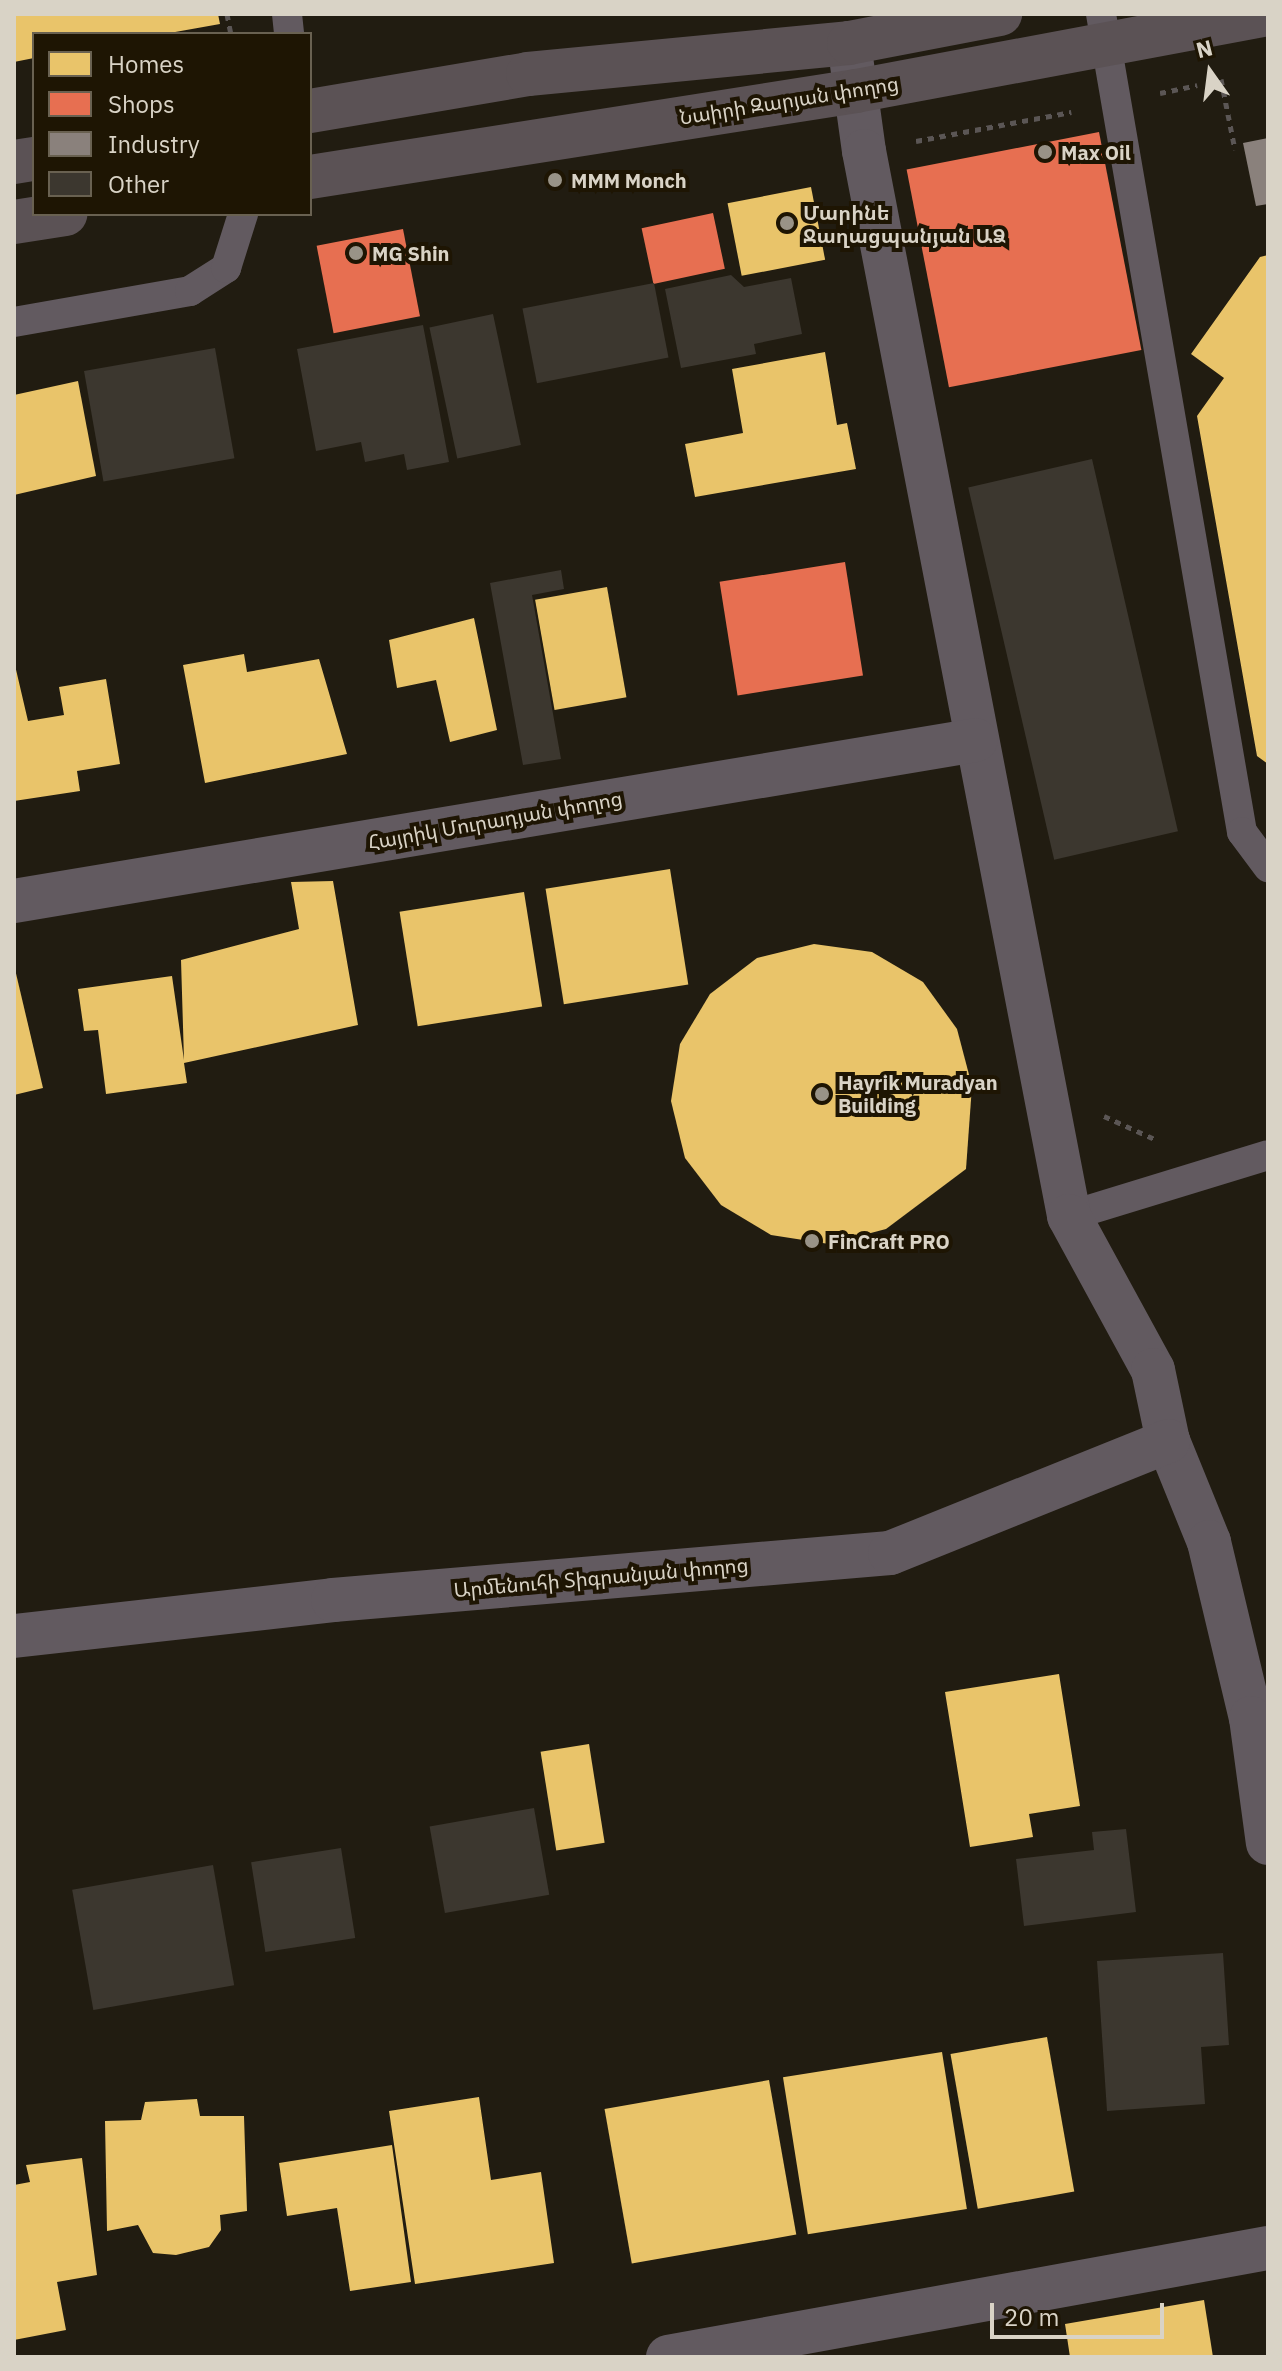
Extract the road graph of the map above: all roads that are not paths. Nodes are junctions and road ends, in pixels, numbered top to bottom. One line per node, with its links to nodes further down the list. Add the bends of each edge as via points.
1 (1000, 14): 4 (main road)
2 (1266, 14): 3 (main road, Նաիրի Զարյան փողոց)
3 (1103, 28): 5 (main road, Նաիրի Զարյան փողոց); 13 (lane, via 1242,832)
4 (849, 43): 5 (street); 6 (main road, via 528,74)
5 (856, 91): 7 (main road, Նաիրի Զարյան փողոց); 12 (street)
6 (312, 111)
7 (312, 177)
8 (52, 216): 10 (main road)
9 (242, 216): 11 (lane, via 226,268 190,291)
10 (14, 222)
11 (14, 322)
12 (976, 740): 14 (street, Հայրիկ Մուրադյան փողոց); 16 (street)
13 (1268, 867)
14 (14, 901)
15 (1268, 1155): 16 (lane)
16 (1069, 1216): 17 (street, via 1153,1370)
17 (1168, 1441): 18 (street, Արմենուհի Տիգրանյան փողոց, via 890,1553 333,1600); 19 (street, via 1209,1542 1235,1643)
18 (14, 1636)
19 (1268, 1843)
20 (1268, 2248): 21 (street)
21 (668, 2357)

